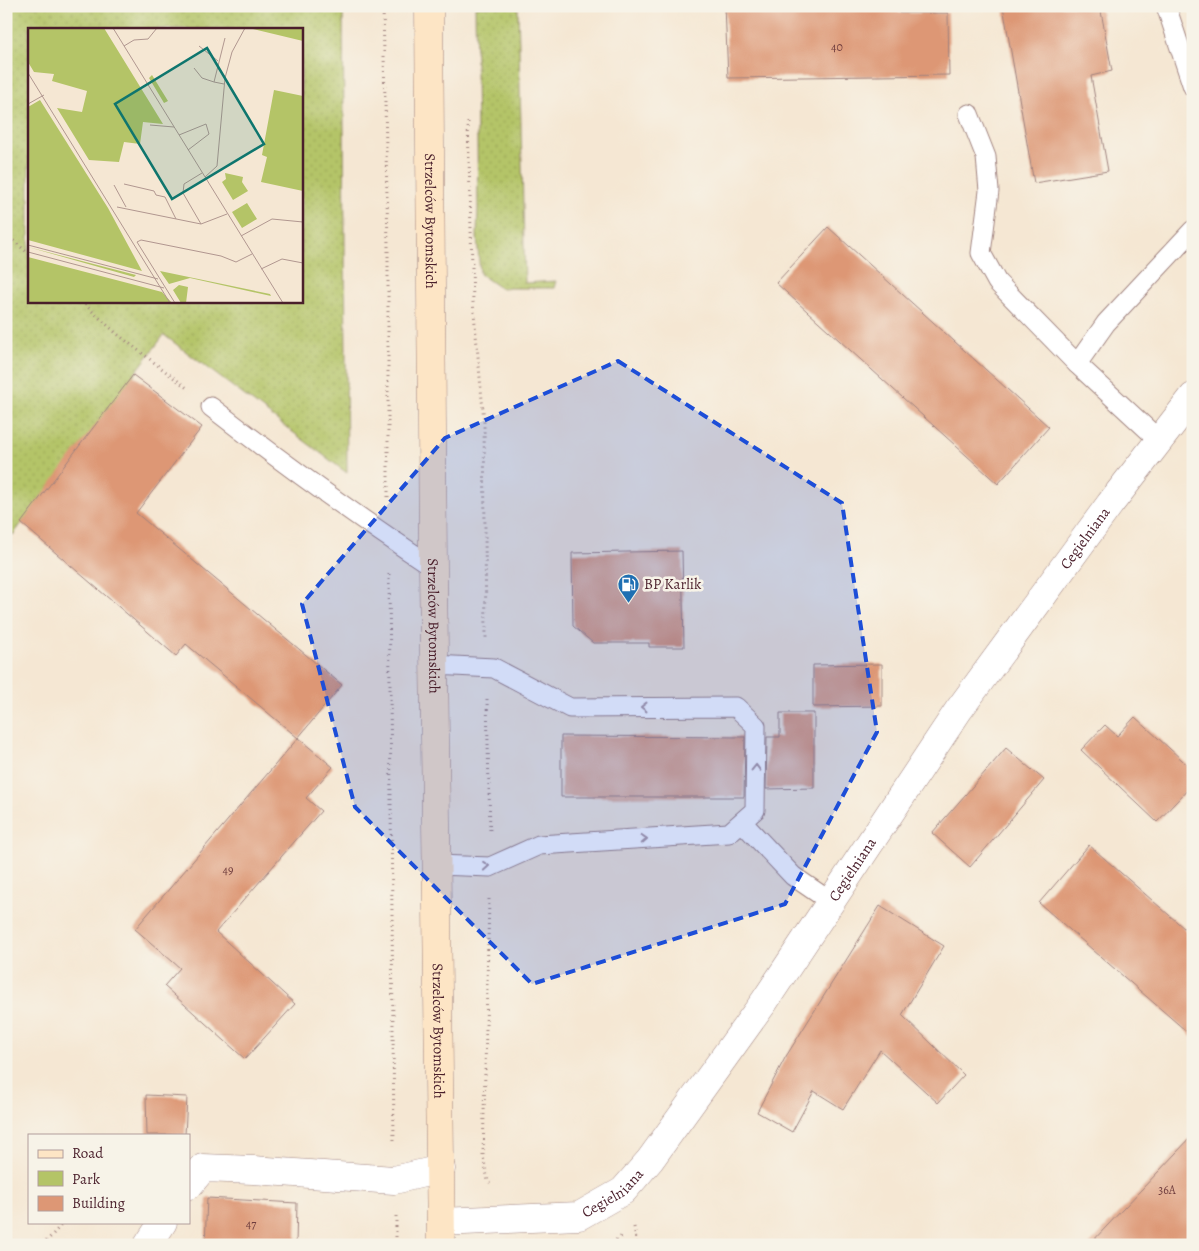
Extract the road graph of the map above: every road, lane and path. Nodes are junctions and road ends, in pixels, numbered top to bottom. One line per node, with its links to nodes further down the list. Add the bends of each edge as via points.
1 (384, 6): 14 (path)
2 (430, 6): 15 (main road, Strzelców Bytomskich)
3 (1166, 6): 4 (lane)
4 (1193, 87)
5 (969, 114): 10 (lane, via 986,157 988,174 981,253 997,282)
6 (1193, 230): 10 (lane, via 1106,323)
7 (6, 234): 8 (path)
8 (28, 253)
9 (82, 302): 12 (path, via 116,333)
10 (1077, 364): 13 (lane)
11 (1193, 397): 13 (street, Cegielniana)
12 (211, 407): 14 (lane)
13 (1159, 440): 19 (street, Cegielniana, via 958,711)
14 (388, 538): 15 (lane); 21 (path)
15 (433, 567): 16 (main road, Strzelców Bytomskich)
16 (434, 665): 17 (lane, one-way to 16, via 755,810 756,726 736,707 570,708 494,668); 18 (main road, Strzelców Bytomskich)
17 (742, 822): 18 (lane, one-way to 17, via 490,867 539,845 729,834); 19 (lane, via 793,876)
18 (437, 865): 20 (main road, Strzelców Bytomskich)
19 (831, 902): 26 (street, Cegielniana, via 753,1018 650,1160 623,1191 579,1216)
20 (441, 1169): 21 (street); 26 (main road, Strzelców Bytomskich)
21 (394, 1180): 22 (street, via 203,1168)
22 (190, 1183)
23 (62, 1224): 27 (path)
24 (162, 1224): 28 (street)
25 (635, 1226): 29 (path)
26 (441, 1233)
27 (44, 1245)
28 (148, 1245)
29 (637, 1245)

